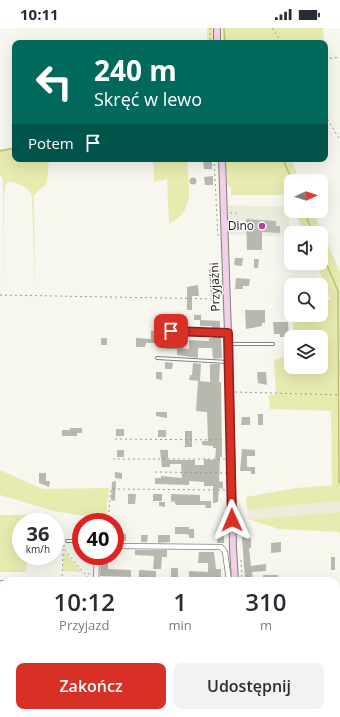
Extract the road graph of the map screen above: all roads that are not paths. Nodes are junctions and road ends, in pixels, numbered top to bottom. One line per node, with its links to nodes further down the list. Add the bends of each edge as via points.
1 (217, 28): 2 (street)
2 (217, 40)
3 (222, 162): 5 (street, Przyjaźni)
4 (171, 331): 5 (lane)
5 (228, 333): 6 (street, Przyjaźni)
6 (229, 344): 7 (lane); 9 (street, Przyjaźni)
7 (273, 344)
8 (158, 358): 9 (lane)
9 (229, 362): 16 (street, Przyjaźni)
10 (67, 541): 11 (lane)
11 (72, 541)
12 (124, 546): 15 (street, via 221,547 225,552)
13 (97, 565): 14 (street)
14 (96, 577)
15 (228, 577)
16 (235, 577)

